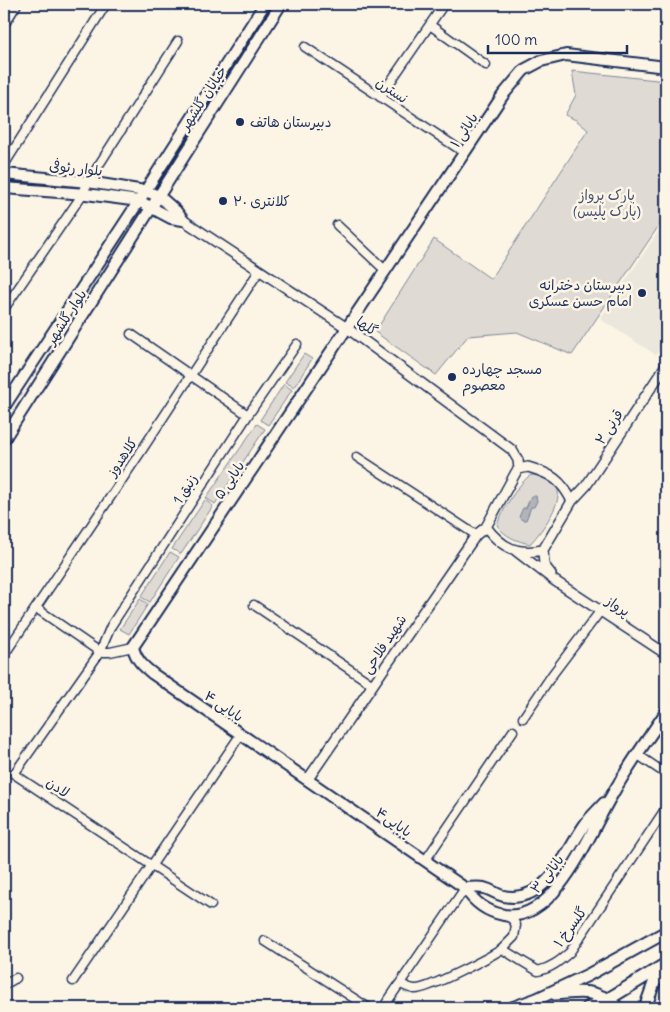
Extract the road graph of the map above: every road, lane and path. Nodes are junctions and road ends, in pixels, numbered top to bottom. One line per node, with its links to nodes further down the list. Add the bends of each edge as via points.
1 (18, 4): 6 (street)
2 (106, 4): 14 (street)
3 (264, 4): 4 (main road); 18 (main road, خیابان گلشهر)
4 (281, 4): 20 (main road, خیابان گلشهر)
5 (444, 4): 7 (street)
6 (4, 25)
7 (430, 25): 10 (street); 12 (street)
8 (178, 41): 16 (street)
9 (305, 47): 12 (street, نسترن)
10 (486, 64)
11 (666, 68): 13 (main road, بابائی ۱, via 566,55 541,61 524,70 503,95)
12 (380, 97): 13 (street, نسترن)
13 (465, 153): 26 (main road, بابائی ۱)
14 (4, 164)
15 (4, 174): 16 (main road, بلوار رئوفی)
16 (88, 182): 18 (main road, بلوار رئوفی); 19 (street)
17 (4, 188): 19 (main road, بلوار رئوفی)
18 (145, 191): 20 (main road, بلوار رئوفی); 21 (main road, خیابان گلشهر)
19 (82, 194): 21 (main road, بلوار رئوفی); 27 (street)
20 (159, 196): 22 (main road, خیابان گلشهر); 23 (main road)
21 (139, 201): 22 (main road); 33 (main road, بلوار گلشهر)
22 (151, 209): 23 (main road); 35 (main road, بلوار گلشهر)
23 (182, 220): 25 (street, گلها)
24 (337, 226): 26 (street)
25 (259, 271): 28 (street, گلها); 32 (street, کلاهدوز)
26 (386, 271): 28 (main road, بابائی ۱)
27 (4, 309)
28 (347, 328): 37 (street, گلها, via 512,450); 47 (main road, ۵ بابایی)
29 (131, 334): 32 (street)
30 (297, 344): 34 (street, زنبق 1)
31 (666, 365): 38 (street, قرنی ۲)
32 (192, 374): 34 (street); 45 (street, کلاهدوز)
33 (4, 407)
34 (248, 415): 48 (street, زنبق 1, via 111,626)
35 (4, 439)
36 (357, 457): 40 (street)
37 (519, 469): 38 (street, via 528,467 557,479); 39 (street)
38 (572, 502): 42 (street)
39 (486, 527): 40 (street, شهید فلاحی); 41 (street, via 495,539)
40 (476, 535): 51 (street, شهید فلاحی)
41 (512, 548): 42 (street, via 519,551); 43 (street, پرواز)
42 (543, 550): 43 (street, پرواز, via 544,565)
43 (555, 581): 46 (street, پرواز)
44 (254, 605): 51 (street)
45 (36, 608): 48 (street); 50 (street, کلاهدوز)
46 (601, 610): 49 (street, پرواز); 53 (street)
47 (134, 647): 48 (street); 55 (main road, بابایی ۴, via 141,664 153,674)
48 (100, 652): 62 (street, لادن, via 14,774)
49 (666, 654)
50 (4, 655)
51 (373, 685): 58 (street, شهید فلاحی)
52 (666, 712): 56 (main road, بابائی ۳)
53 (523, 718)
54 (513, 731): 61 (street)
55 (240, 734): 58 (main road, بابایی ۴); 62 (street)
56 (638, 755): 57 (street); 59 (main road, بابائی ۳)
57 (666, 774)
58 (308, 780): 61 (main road, بابایی۴)
59 (611, 795): 63 (main road, بابائی ۳, via 586,822 542,886 515,897 499,896 484,888); 65 (main road, بابائی ۳, via 580,853 545,903 529,912 514,916)
60 (666, 808): 68 (street, گلسرخ ۱, via 570,952 560,962 538,971)
61 (426, 861): 63 (main road, بابایی۴)
62 (152, 866): 64 (street, لادن); 72 (street)
63 (464, 888): 65 (main road, بابائی ۳, via 472,899 493,913); 73 (street)
64 (211, 905)
65 (504, 914): 68 (street, via 516,925 514,937)
66 (666, 932): 75 (main road)
67 (265, 941): 76 (street)
68 (502, 949): 73 (street, via 431,984 416,989)
69 (666, 964): 79 (main road)
70 (666, 968): 81 (main road, via 654,983)
71 (16, 978): 74 (street)
72 (73, 981)
73 (400, 984): 77 (street)
74 (4, 985)
75 (540, 998): 78 (main road); 80 (main road, via 573,992 600,994)
76 (369, 1008)
77 (384, 1008)
78 (512, 1008)
79 (588, 1008)
80 (618, 1008)
81 (645, 1008)

